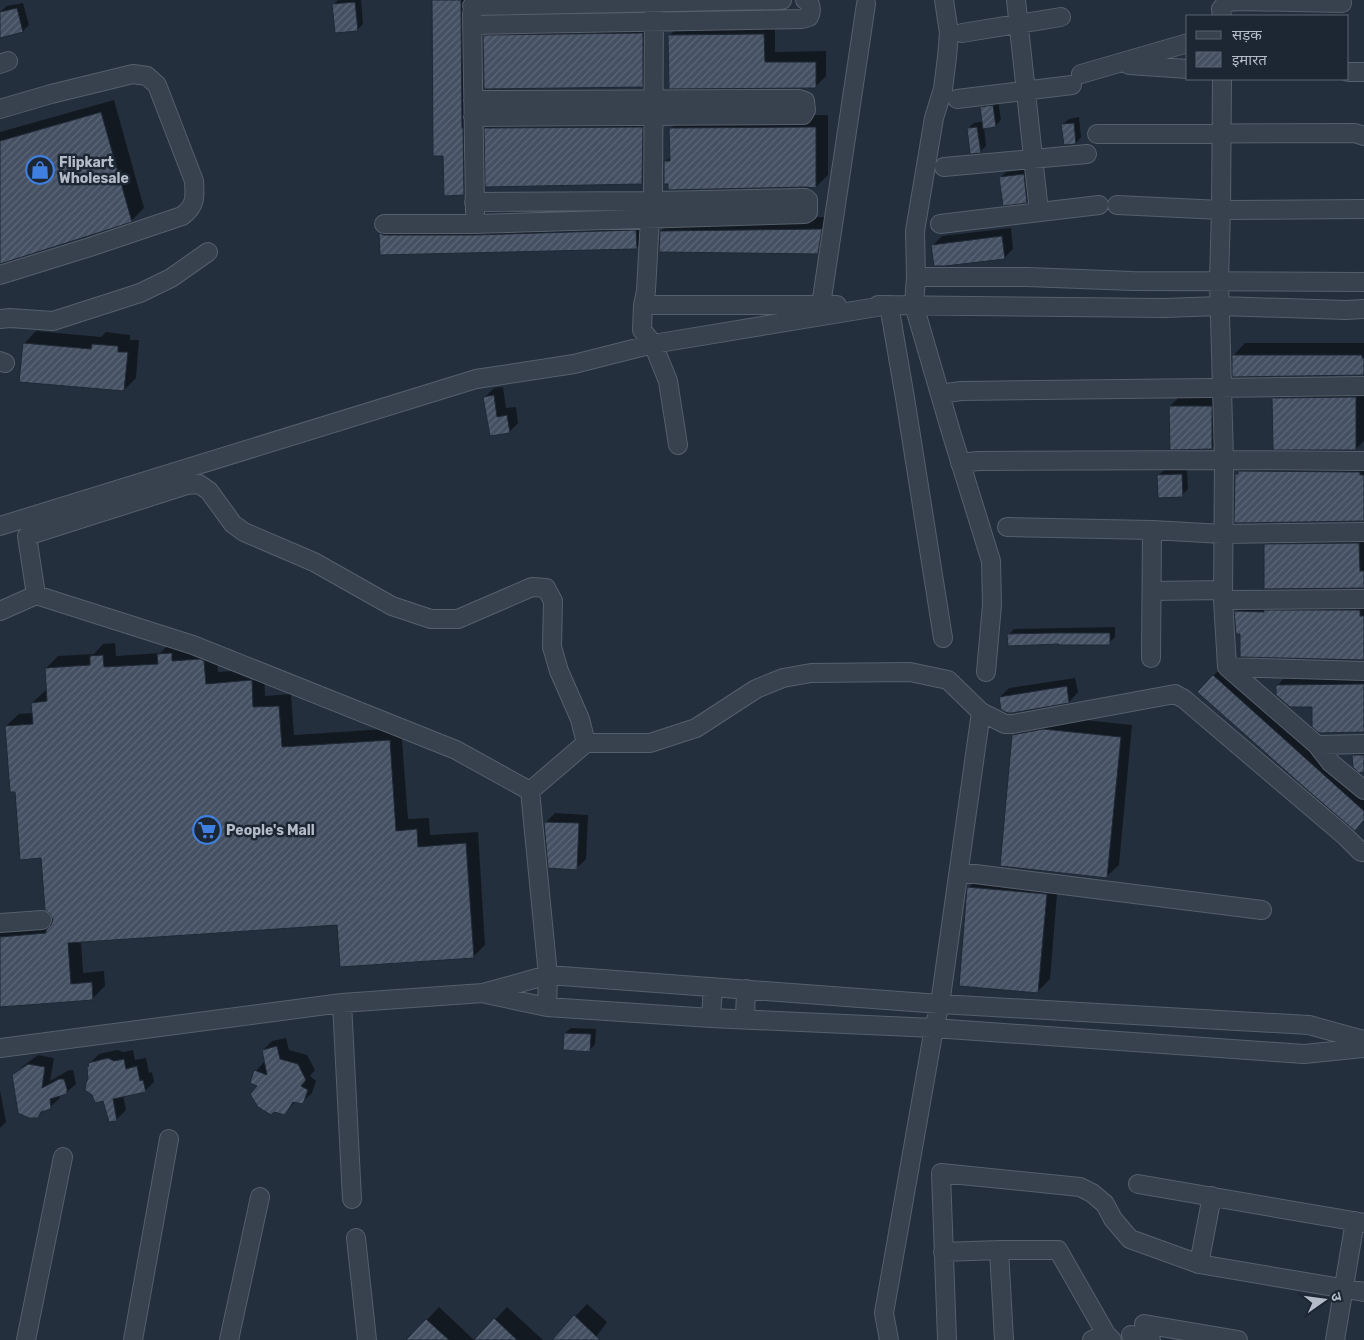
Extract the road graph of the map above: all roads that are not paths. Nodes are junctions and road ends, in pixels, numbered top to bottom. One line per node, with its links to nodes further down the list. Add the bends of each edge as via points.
1 (782, 0): 5 (street)
2 (805, 0): 11 (street, via 810,4 811,14 802,19)
3 (944, 0): 42 (street, via 947,57 915,231)
4 (1016, 0): 12 (street)
5 (654, 1): 6 (street); 11 (street)
6 (472, 3): 13 (street)
7 (1342, 3): 9 (street, via 1226,2 1221,9)
8 (866, 4): 46 (street)
9 (1222, 15)
10 (1061, 17): 12 (street)
11 (654, 22): 13 (street); 24 (street)
12 (1018, 24): 14 (street); 21 (street)
13 (472, 25): 23 (street)
14 (962, 33)
15 (1186, 44): 16 (street)
16 (1116, 64): 17 (street); 21 (street, via 1077,79)
17 (1186, 69)
18 (1349, 72): 19 (street)
19 (1364, 72)
20 (1222, 80): 26 (street)
21 (1026, 90): 22 (street); 30 (street)
22 (957, 99)
23 (473, 108): 24 (street); 32 (street)
24 (654, 108): 24 (street, via 799,99 805,100 806,110 803,115 796,116); 33 (street)
25 (0, 109): 41 (street, via 133,74 148,76 157,85 194,180 195,195 191,209 182,216)
26 (1222, 133): 27 (street); 28 (street, via 1354,133); 35 (street)
27 (1097, 134)
28 (1364, 136)
29 (1087, 154): 30 (street)
30 (1033, 158): 31 (street); 36 (street)
31 (944, 166)
32 (474, 202): 33 (street); 38 (street)
33 (651, 209): 33 (street, via 805,198 808,200 808,212 805,214); 38 (street); 45 (street)
34 (1364, 209): 35 (street)
35 (1222, 210): 36 (street, via 1108,205); 43 (street)
36 (1039, 212): 39 (street)
37 (384, 224): 38 (street)
38 (475, 224)
39 (940, 224)
40 (208, 252): 51 (street, via 171,278 140,293 53,321)
41 (0, 275)
42 (916, 277): 43 (street); 48 (street)
43 (1219, 281): 44 (street); 49 (street)
44 (1364, 282)
45 (643, 305): 46 (street); 52 (street, via 642,330)
46 (821, 305): 47 (street)
47 (889, 305): 48 (street); 52 (street); 70 (street)
48 (914, 305): 49 (street); 55 (street)
49 (1220, 306): 50 (street); 54 (street)
50 (1364, 309)
51 (0, 319)
52 (653, 344): 56 (street, via 668,381); 60 (street, via 574,364 476,379)
53 (1364, 386): 54 (street)
54 (1222, 389): 55 (street, via 961,391); 57 (street)
55 (940, 394): 59 (street)
56 (678, 445)
57 (1224, 460): 58 (street); 59 (street); 64 (street)
58 (1364, 461)
59 (960, 463): 74 (street, via 991,561 992,605)
60 (0, 526)
61 (1008, 527): 62 (street)
62 (1152, 530): 64 (street); 65 (street)
63 (1364, 532): 64 (street)
64 (1223, 534): 66 (street)
65 (1152, 591): 66 (street); 71 (street)
66 (1223, 595): 68 (street); 72 (street)
67 (36, 596): 69 (street); 76 (street, via 27,536 187,485 199,484 233,524 244,532 314,562 392,606 431,619 458,619 532,587 546,588 553,601 552,647); 80 (street, via 193,644 456,750)
68 (1364, 599)
69 (0, 611)
70 (943, 638)
71 (1151, 658)
72 (1227, 667): 73 (street); 78 (street)
73 (1364, 671)
74 (986, 672)
75 (981, 712): 76 (street, via 948,680 910,672 811,673 783,678 756,689 696,728 650,743); 81 (street, via 1005,724 1013,724 1175,694 1338,830); 82 (street)
76 (586, 743): 80 (street)
77 (1364, 744): 78 (street)
78 (1317, 745): 79 (street, via 1331,763)
79 (1364, 790)
80 (530, 791): 86 (street)
81 (1363, 856)
82 (959, 872): 83 (street); 91 (street)
83 (1262, 910)
84 (42, 920): 85 (street)
85 (0, 924)
86 (548, 975): 87 (street); 89 (street); 92 (street)
87 (713, 987): 88 (street); 93 (street)
88 (746, 989): 91 (street); 94 (street)
89 (483, 993): 90 (street); 92 (street)
90 (342, 1003): 98 (street); 106 (street)
91 (940, 1004): 95 (street); 96 (street)
92 (547, 1007): 93 (street)
93 (711, 1018): 94 (street)
94 (745, 1020): 96 (street)
95 (1309, 1025): 97 (street); 100 (street)
96 (934, 1028): 100 (street); 122 (street, via 884,1313)
97 (1364, 1040)
98 (0, 1048)
99 (1364, 1048): 100 (street)
100 (1304, 1054)
101 (170, 1139): 119 (street)
102 (63, 1157): 118 (street)
103 (1138, 1184): 104 (street)
104 (1212, 1196): 107 (street); 111 (street)
105 (260, 1197): 120 (street)
106 (352, 1199)
107 (1359, 1222): 112 (street)
108 (356, 1238): 121 (street)
109 (999, 1250): 110 (street); 116 (street, via 1058,1250); 124 (street)
110 (943, 1252): 111 (street, via 941,1173 1080,1187 1104,1204 1130,1239); 123 (street)
111 (1199, 1264): 112 (street)
112 (1345, 1288): 113 (street); 127 (street)
113 (1364, 1292)
114 (1144, 1324): 117 (street)
115 (1130, 1335): 125 (street)
116 (1103, 1338)
117 (1218, 1338): 126 (street)
118 (26, 1340)
119 (133, 1340)
120 (229, 1340)
121 (366, 1340)
122 (889, 1340)
123 (947, 1340)
124 (1004, 1340)
125 (1151, 1340)
126 (1238, 1340)
127 (1335, 1340)

